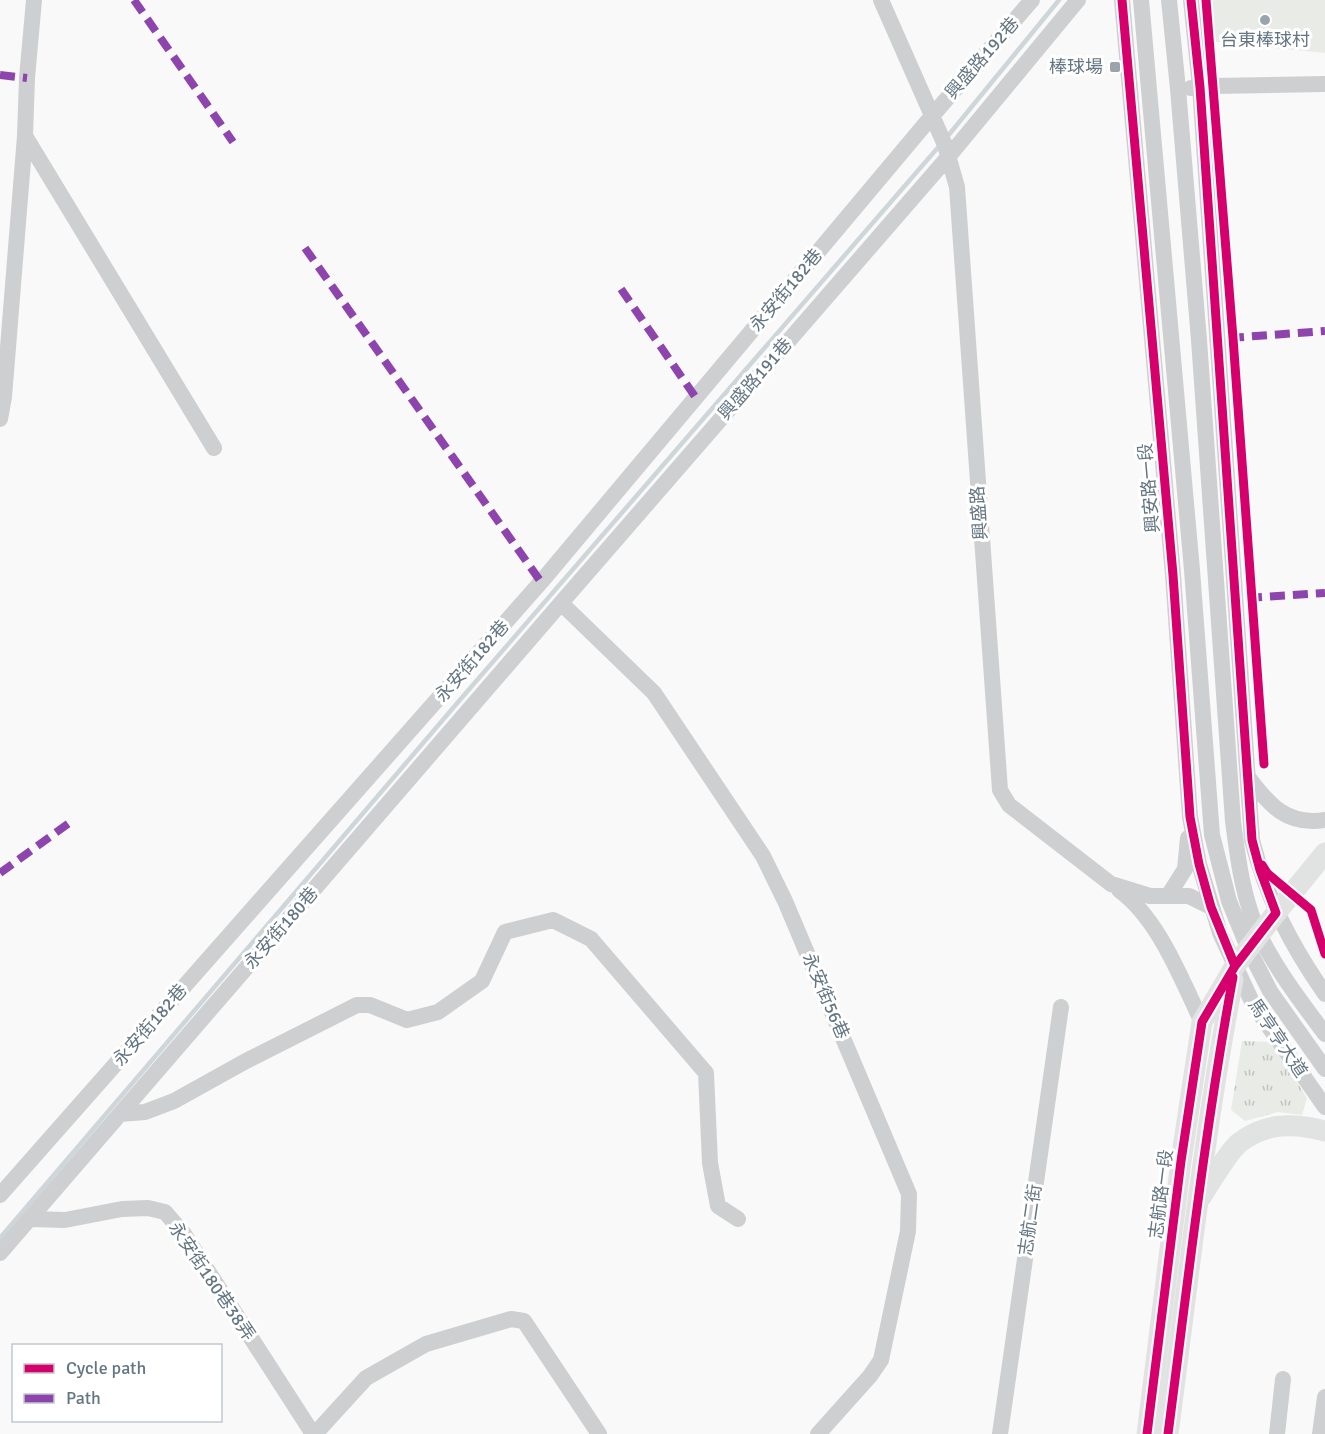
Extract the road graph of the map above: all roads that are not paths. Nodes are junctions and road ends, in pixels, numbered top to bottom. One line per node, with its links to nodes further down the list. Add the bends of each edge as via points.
1 (34, 0): 13 (street)
2 (881, 0): 12 (street, 興盛路)
3 (1032, 0): 12 (street, 興盛路192巷)
4 (1078, 0): 14 (street, 興盛路191巷)
5 (1122, 0): 18 (street, 興安路一段)
6 (1142, 0): 17 (street, 興安路一段)
7 (1169, 0): 11 (street)
8 (1191, 0): 10 (street)
9 (1325, 84): 10 (street)
10 (1200, 87): 11 (street); 15 (street)
11 (1178, 89): 16 (street)
12 (934, 121): 14 (street, 興盛路); 45 (street, 永安街182巷, via 541,582)
13 (25, 136): 19 (street); 20 (street)
14 (947, 150): 24 (street, 興盛路191巷); 31 (street, 興盛路, via 957,187 1000,789 1009,805)
15 (1217, 339): 16 (street); 21 (street)
16 (1199, 340): 22 (street)
17 (1171, 343): 18 (street); 23 (street, 興安路一段)
18 (1153, 344): 25 (street, 興安路一段)
19 (0, 419)
20 (214, 448)
21 (1235, 598): 22 (street); 27 (street)
22 (1216, 600): 26 (street)
23 (1194, 602): 25 (street); 35 (street, 興安路一段, via 1212,835 1229,901)
24 (561, 603): 43 (street, 永安街180巷); 54 (street, 永安街56巷, via 654,693 763,856 909,1194 908,1231 880,1360)
25 (1175, 603): 28 (street, 興安路一段)
26 (1229, 759): 27 (street); 35 (street, via 1233,821)
27 (1247, 777): 29 (street, via 1282,814 1298,821); 34 (street, via 1252,840)
28 (1190, 817): 32 (street, via 1185,869); 33 (street, 興安路一段)
29 (1325, 820)
30 (1325, 854): 34 (main road, 志航路一段)
31 (1111, 885): 32 (street, 興盛路, via 1150,896); 39 (street, via 1131,898 1160,938)
32 (1168, 896): 33 (street, 興盛路, via 1189,896)
33 (1210, 907): 36 (street, 興安路一段)
34 (1276, 913): 35 (main road, 志航路一段); 37 (street)
35 (1254, 943): 36 (main road, 志航路一段); 40 (street, via 1276,965); 41 (street, 馬亨亨大道, via 1270,991)
36 (1235, 966): 39 (main road, 志航路一段); 42 (street, 馬亨亨大道, via 1253,1004); 46 (main road, 志航路一段)
37 (1325, 994)
38 (1061, 1007): 55 (street, 志航二街)
39 (1202, 1022): 56 (main road, 志航路一段)
40 (1325, 1034)
41 (1325, 1069)
42 (1325, 1107)
43 (120, 1114): 47 (street, 永安街180巷); 48 (street, via 145,1112 174,1101 357,1005 370,1005 407,1020 438,1012 482,981 505,932 553,920 591,939 706,1073 710,1162 718,1206)
44 (1325, 1131): 46 (main road, via 1286,1125 1261,1129 1238,1143)
45 (0, 1195)
46 (1198, 1200): 57 (main road, 志航路一段)
47 (30, 1219): 49 (street, 永安街180巷); 52 (street, 永安街180巷38弄, via 65,1220 122,1209 165,1212 184,1234)
48 (738, 1219)
49 (0, 1254)
50 (1283, 1379): 58 (street)
51 (1325, 1397): 59 (street)
52 (314, 1434): 53 (street, 永安街180巷38弄, via 366,1378 426,1344 511,1319 525,1321)
53 (599, 1434)
54 (819, 1434)
55 (1000, 1434)
56 (1147, 1434)
57 (1168, 1434)
58 (1276, 1434)
59 (1320, 1434)

